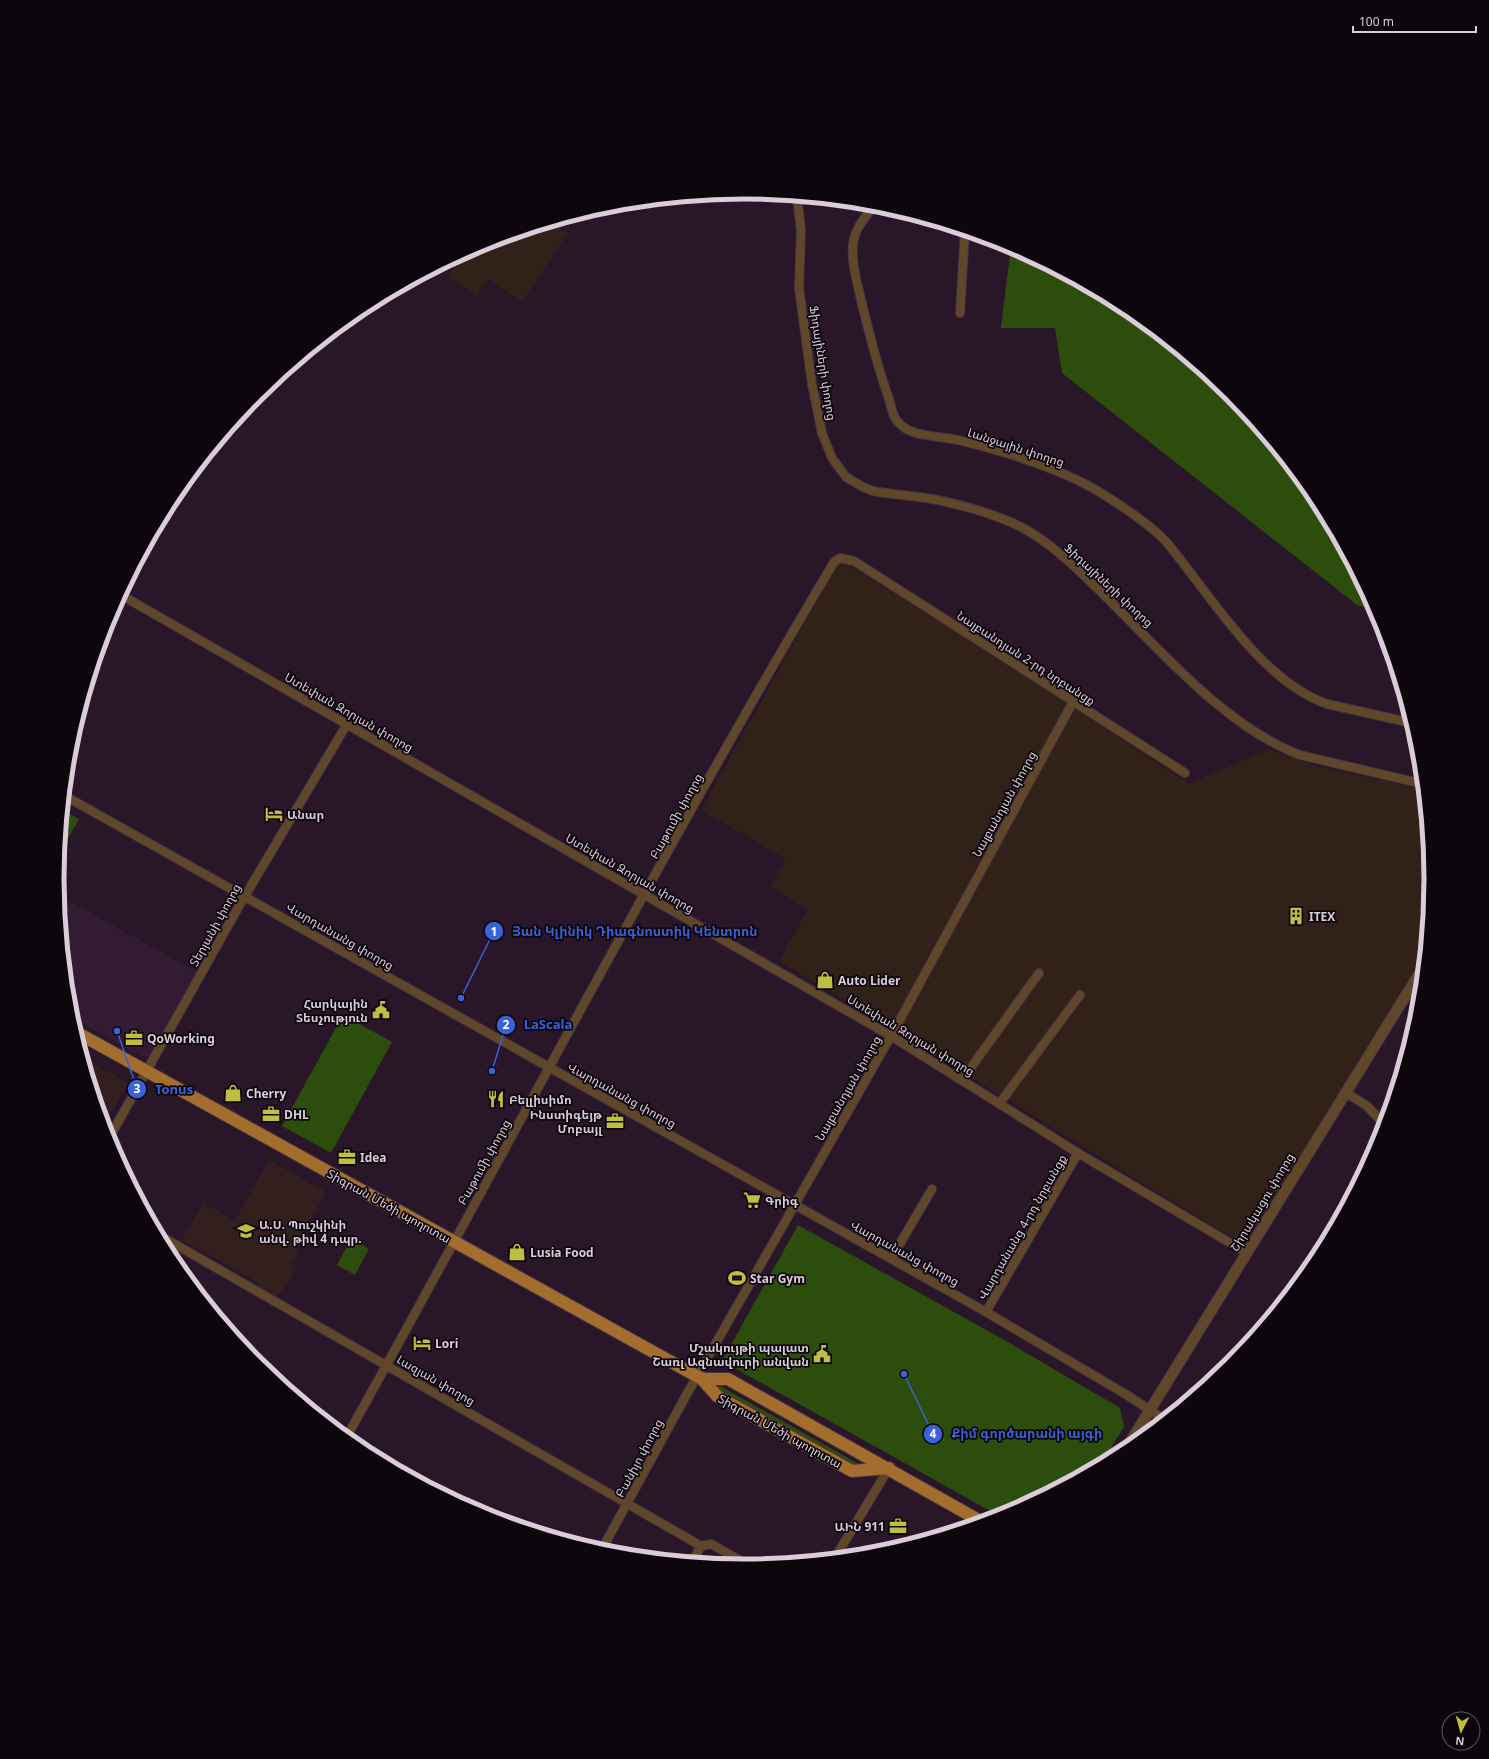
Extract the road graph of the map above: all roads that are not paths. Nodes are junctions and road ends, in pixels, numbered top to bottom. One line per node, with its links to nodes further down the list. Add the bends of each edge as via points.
1 (797, 201): 11 (street, Ֆիդայիների փողոց, via 801,230 799,288 816,410 832,458 846,477 873,491 942,501 991,515 1023,528 1062,554 1188,678 1261,736 1285,750 1300,755)
2 (870, 211): 8 (street, Լանջային փողոց, via 860,224 854,243 854,263 876,363 896,420 900,424 915,433 956,440 1034,462 1091,488 1156,532 1257,654 1299,690 1327,704)
3 (965, 236): 4 (street)
4 (960, 313)
5 (854, 561): 7 (street, Նալբանդյան 2-րդ նրբանցք); 13 (street, Բաթումի փողոց, via 840,558 834,562 773,665)
6 (126, 598): 9 (street, Ստեփան Զորյան փողոց)
7 (1073, 702): 10 (street, Նալբանդյան 2-րդ նրբանցք); 19 (street, Նալբանդյան փողոց)
8 (1406, 723)
9 (347, 724): 13 (street, Ստեփան Զորյան փողոց); 14 (street, Տերյանի փողոց)
10 (1186, 774)
11 (1418, 783)
12 (69, 798): 14 (street, Վարդանանց փողոց)
13 (645, 895): 19 (street, Ստեփան Զորյան փողոց); 20 (street, Բաթումի փողոց)
14 (245, 896): 20 (street, Վարդանանց փողոց); 21 (street, Տերյանի փողոց)
15 (1039, 973): 22 (street)
16 (1418, 976): 23 (street, Շիրակացու փողոց)
17 (1080, 995): 24 (street)
18 (82, 1036): 21 (main road, Տիգրան Մեծի պողոտա)
19 (891, 1036): 22 (street, Ստեփան Զորյան փողոց); 29 (street, Նալբանդյան փողոց)
20 (550, 1069): 29 (street, Վարդանանց փողոց); 31 (street, Բաթումի փողոց)
21 (147, 1072): 26 (street, Տերյանի փողոց); 31 (main road, Տիգրան Մեծի պողոտա)
22 (962, 1080): 24 (street, Ստեփան Զորյան փողոց)
23 (1345, 1092): 25 (street, via 1367,1106); 32 (street, Շիրակացու փողոց)
24 (999, 1104): 27 (street, Ստեփան Զորյան փողոց)
25 (1381, 1120)
26 (113, 1132)
27 (1078, 1153): 32 (street, Ստեփան Զորյան փողոց); 34 (street, Վարդանանց 4-րդ նրբանցք)
28 (932, 1189): 33 (street)
29 (794, 1205): 33 (street, Վարդանանց փողոց); 36 (street, Նալբանդյան փողոց)
30 (168, 1240): 35 (street, Լազյան փողոց)
31 (454, 1242): 35 (street, Բաթումի փողոց); 36 (main road, Տիգրան Մեծի պողոտա)
32 (1246, 1253): 37 (street, Շիրակացու փողոց)
33 (891, 1259): 34 (street, Վարդանանց փողոց)
34 (986, 1312): 37 (street, Վարդանանց փողոց)
35 (386, 1366): 39 (street, Բաթումի փողոց); 42 (street, Լազյան փողոց)
36 (700, 1378): 41 (main road, Տիգրան Մեծի պողոտա, via 728,1379); 41 (main road, Տիգրան Մեծի պողոտա, via 717,1396 852,1471); 42 (street, Բանիյո փողոց)
37 (1149, 1410): 38 (street, Վարդանանց փողոց); 40 (street, Շիրակացու փողոց)
38 (1161, 1417)
39 (349, 1433)
40 (1132, 1438)
41 (888, 1468): 43 (main road, Տիգրան Մեծի պողոտա); 46 (street)
42 (628, 1504): 44 (street, Բանիյո փողոց); 45 (street, Լազյան փողոց)
43 (977, 1519)
44 (604, 1545)
45 (701, 1546): 47 (street); 48 (street, via 708,1544 718,1547)
46 (838, 1553)
47 (694, 1558)
48 (740, 1560)

